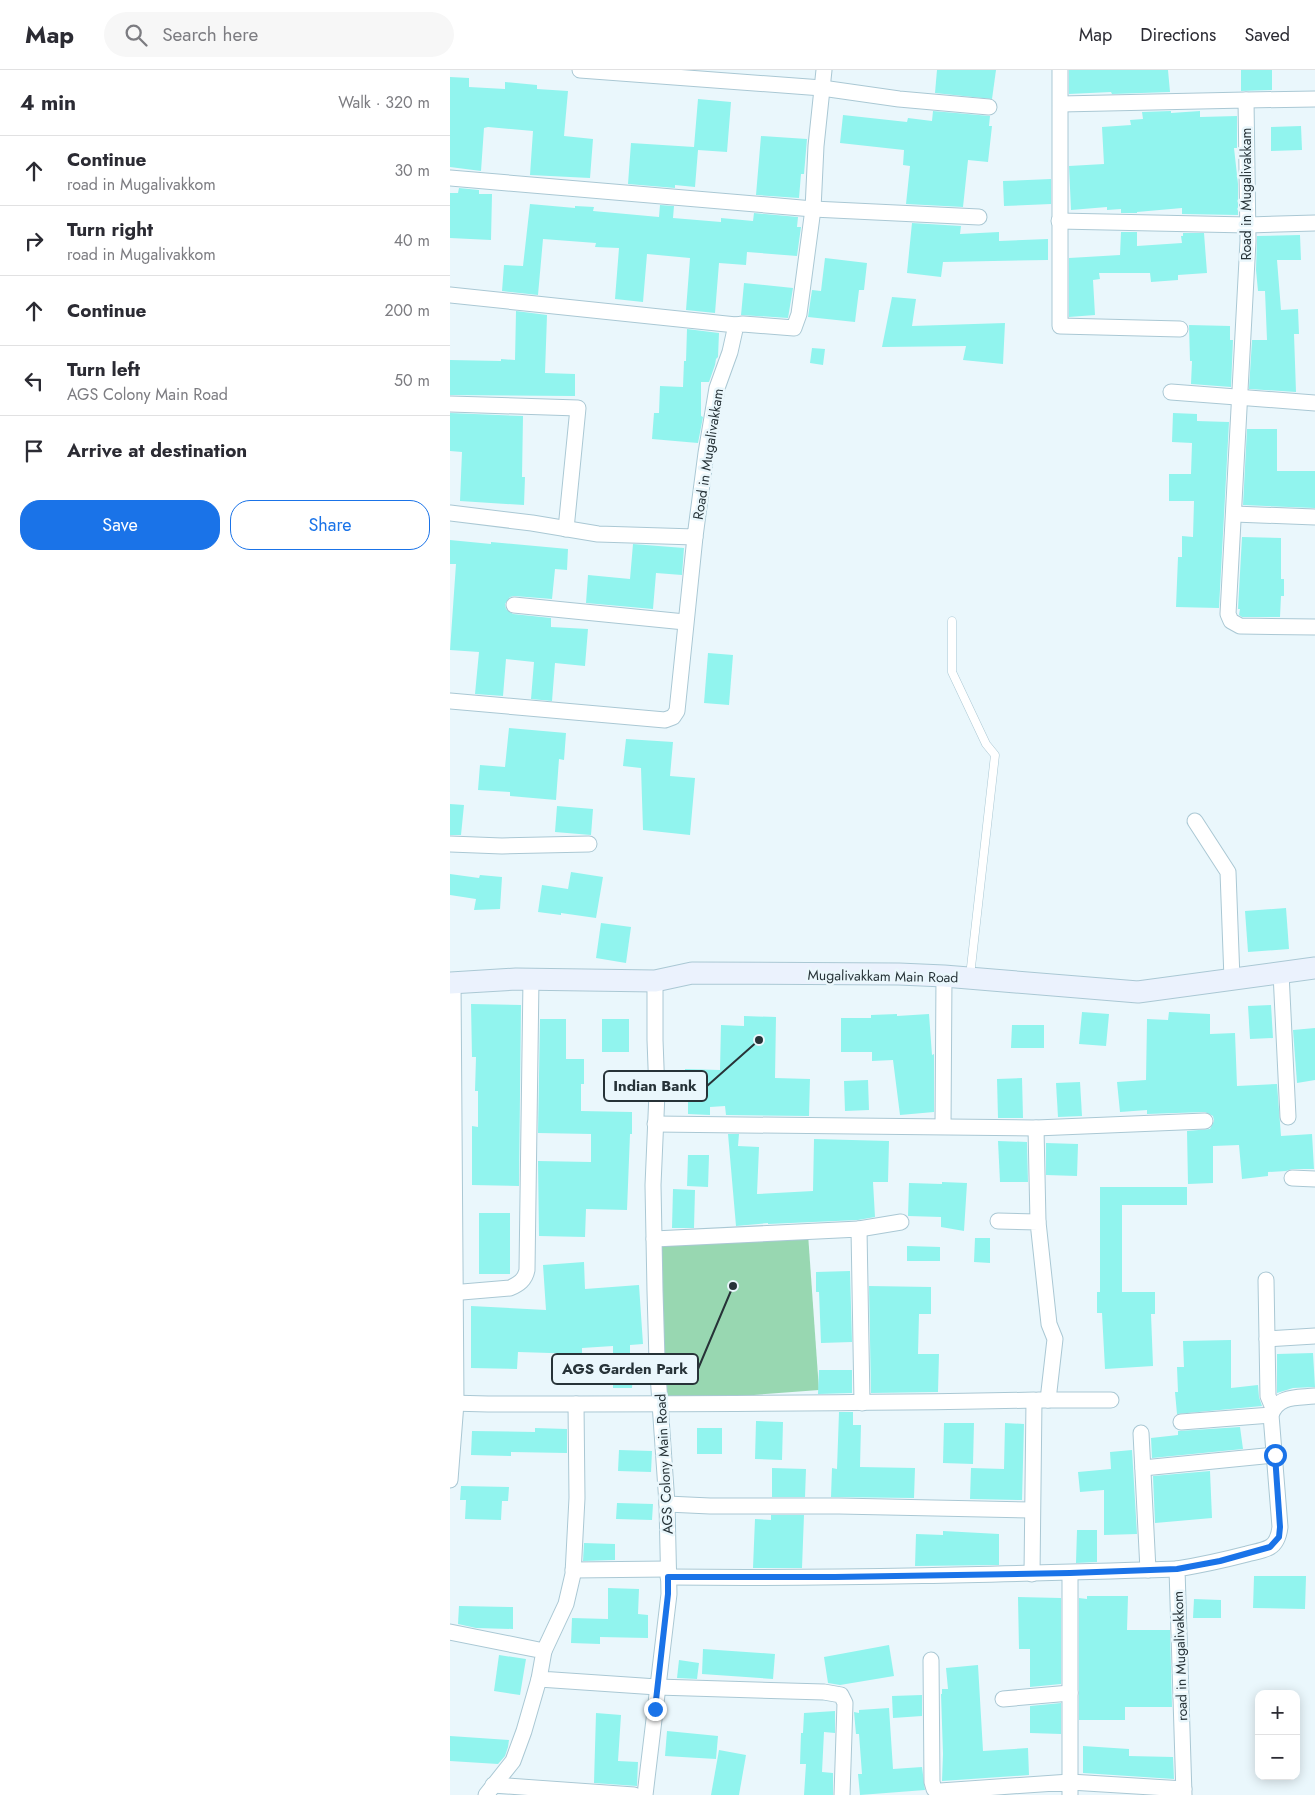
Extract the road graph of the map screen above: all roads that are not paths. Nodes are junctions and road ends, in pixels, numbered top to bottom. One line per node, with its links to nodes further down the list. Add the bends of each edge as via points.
1 (580, 70): 4 (street)
2 (824, 70): 4 (street)
3 (1060, 70): 7 (street)
4 (822, 88): 8 (street); 10 (street)
5 (1315, 99): 6 (street)
6 (1246, 100): 7 (street); 14 (street, Road in Mugalivakkam)
7 (1061, 104): 12 (street)
8 (988, 107)
9 (450, 178): 10 (street)
10 (813, 209): 11 (street); 16 (street, via 799,314 794,328)
11 (979, 217)
12 (1060, 221): 14 (street); 17 (street, via 1060,326)
13 (1315, 223): 14 (street)
14 (1248, 225): 19 (street, Road in Mugalivakkam)
15 (450, 295): 16 (street)
16 (736, 326): 26 (street, Road in Mugalivakkam, via 717,388)
17 (1180, 329)
18 (1172, 392): 19 (street)
19 (1239, 397): 20 (street); 23 (street, Road in Mugalivakkam)
20 (1315, 403)
21 (450, 404): 25 (street, via 578,408)
22 (450, 513): 25 (street, Road in Mugalivakkam)
23 (1234, 514): 24 (street); 30 (street, Road in Mugalivakkam, via 1228,614 1231,621 1240,626)
24 (1315, 517)
25 (566, 528): 26 (street, Road in Mugalivakkam, via 598,534)
26 (695, 537): 29 (street)
27 (514, 605): 29 (street)
28 (952, 621): 38 (lane, via 952,672 986,744 995,755)
29 (685, 622): 31 (street, via 678,711 671,719)
30 (1315, 627)
31 (450, 701)
32 (1195, 820): 40 (street, via 1228,872)
33 (450, 844): 34 (street)
34 (589, 844)
35 (1315, 968): 36 (street, Mugalivakkam Main Road)
36 (1281, 973): 40 (street, Mugalivakkam Main Road); 44 (street)
37 (944, 976): 38 (street, Mugalivakkam Main Road); 41 (street, Mugalivakkam Main Road, via 692,973); 47 (street)
38 (970, 978): 40 (street, Mugalivakkam Main Road, via 1138,992)
39 (531, 979): 41 (street, Mugalivakkam Main Road); 42 (street, Mugalivakkam Main Road); 57 (street, via 527,1270 519,1284 510,1288)
40 (1232, 979)
41 (655, 981): 46 (street, AGS Colony Main Road)
42 (452, 982): 43 (street)
43 (452, 1064): 57 (street)
44 (1288, 1117)
45 (1205, 1121): 48 (street)
46 (655, 1124): 47 (street); 55 (street, AGS Colony Main Road)
47 (943, 1126): 48 (street)
48 (1036, 1128): 53 (street)
49 (1292, 1178): 50 (street)
50 (1315, 1179)
51 (998, 1221): 53 (street)
52 (902, 1222): 54 (street)
53 (1038, 1222): 61 (street, via 1049,1324 1055,1339)
54 (858, 1229): 55 (street); 64 (street)
55 (654, 1239): 66 (street, AGS Colony Main Road)
56 (1266, 1280): 59 (street)
57 (452, 1293): 63 (street)
58 (1315, 1336): 59 (street)
59 (1267, 1339): 67 (street, via 1268,1396)
60 (1315, 1396): 67 (street, via 1278,1402)
61 (1041, 1400): 62 (street); 64 (street); 74 (street)
62 (1111, 1400)
63 (453, 1403): 65 (street); 72 (street)
64 (862, 1403): 66 (street)
65 (576, 1404): 66 (street); 76 (street, via 577,1498)
66 (661, 1404): 73 (street, AGS Colony Main Road)
67 (1272, 1411): 68 (street); 70 (street)
68 (1181, 1422)
69 (1141, 1433): 71 (street)
70 (1275, 1455): 71 (street); 75 (street, via 1280,1527 1275,1542 1261,1551)
71 (1143, 1468): 77 (street)
72 (450, 1480)
73 (667, 1504): 74 (street); 78 (street, AGS Colony Main Road)
74 (1032, 1510): 80 (street)
75 (1177, 1569): 77 (street); 90 (street, road in Mugalivakkom)
76 (573, 1570): 78 (street); 82 (street, via 566,1604)
77 (1148, 1570): 79 (street)
78 (668, 1573): 80 (street, via 835,1577); 85 (street, AGS Colony Main Road)
79 (1070, 1573): 80 (street); 86 (street)
80 (1032, 1574)
81 (450, 1632): 82 (street)
82 (544, 1651): 84 (street)
83 (931, 1660): 88 (street, via 934,1789)
84 (539, 1679): 85 (street); 89 (street, via 513,1761)
85 (657, 1687): 92 (street, AGS Colony Main Road); 93 (street, via 824,1692 841,1696 846,1703)
86 (1070, 1693): 87 (street); 88 (street)
87 (1003, 1699)
88 (1070, 1789): 90 (street)
89 (489, 1790): 91 (street)
90 (1184, 1792)
91 (634, 1795)
92 (645, 1795)
93 (842, 1795)

